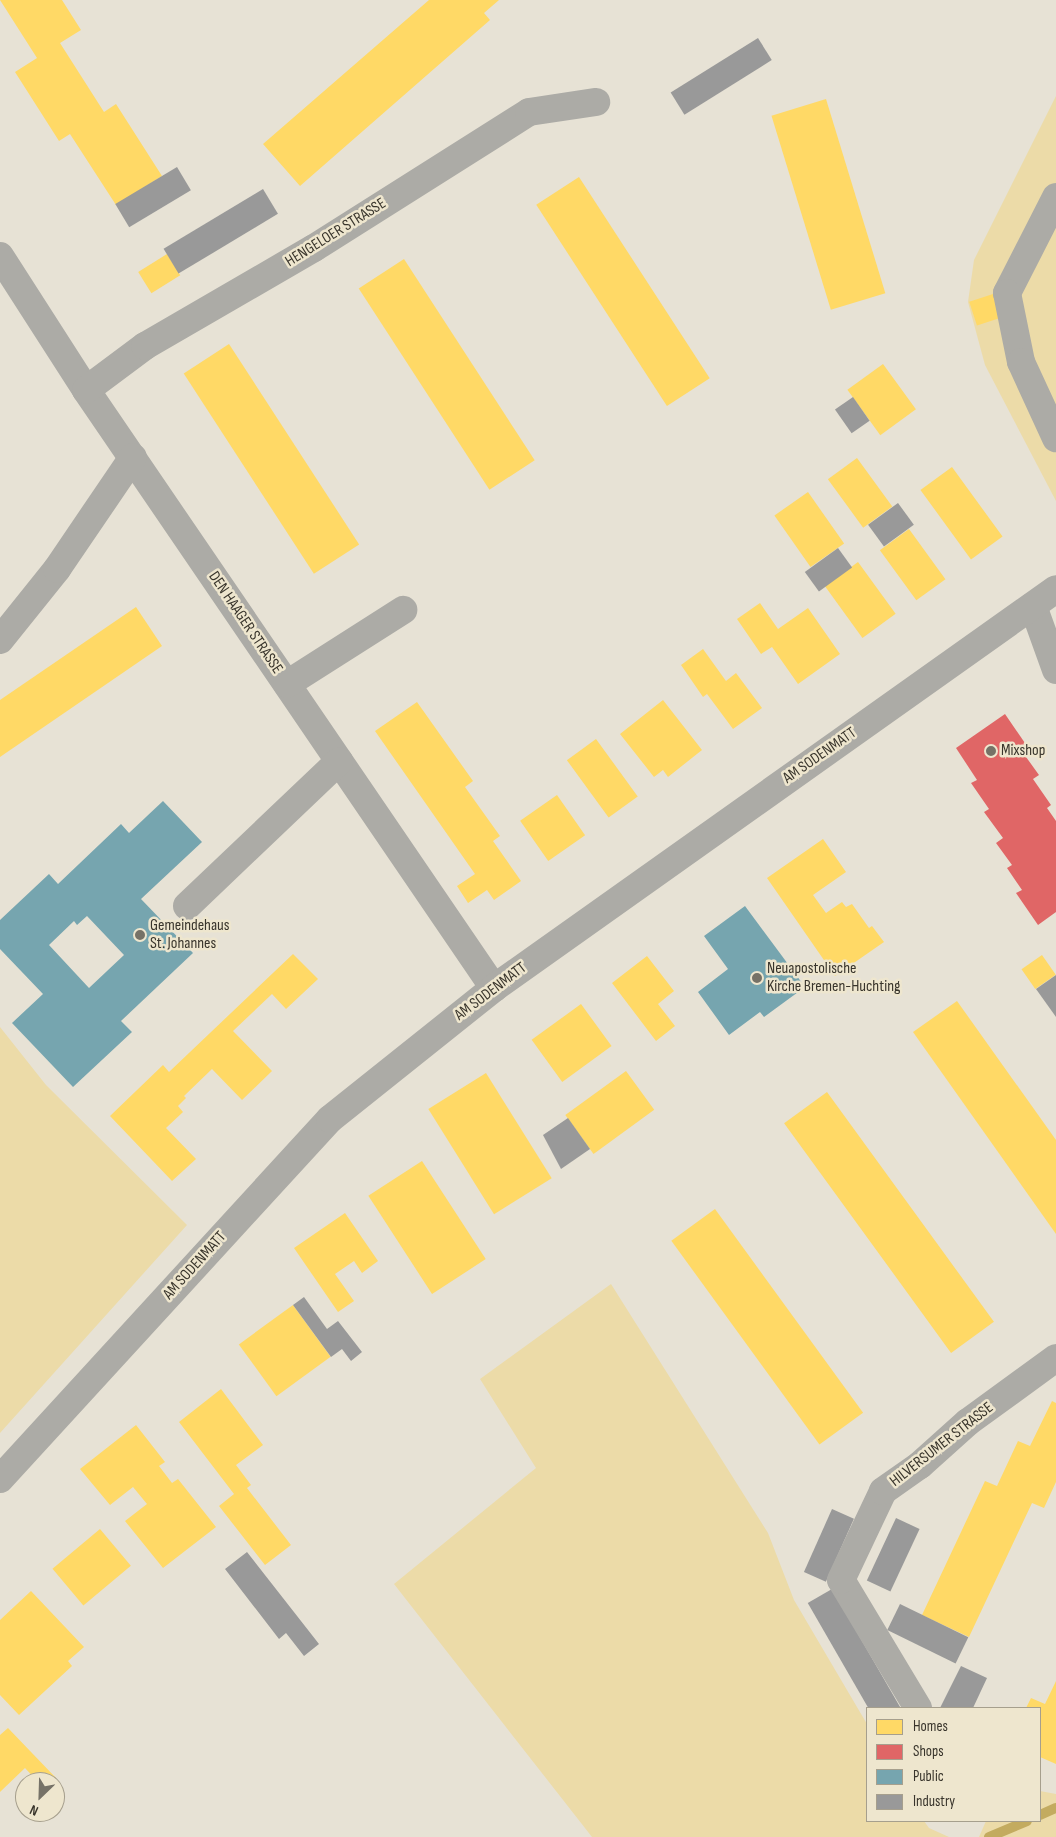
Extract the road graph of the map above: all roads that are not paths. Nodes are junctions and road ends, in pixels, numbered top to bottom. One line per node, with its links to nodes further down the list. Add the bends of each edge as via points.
1 (596, 102): 4 (street, HENGELOER STRASSE, via 529,112 314,248 145,346)
2 (1056, 197): 5 (street, via 1007,293 1021,362)
3 (0, 256): 4 (street, DEN HAAGER STRASSE)
4 (86, 390): 6 (street, DEN HAAGER STRASSE)
5 (1056, 438)
6 (133, 457): 10 (street, via 57,569); 12 (street, DEN HAAGER STRASSE)
7 (1056, 589): 8 (street, AM SODENMATT)
8 (1033, 606): 11 (street); 15 (street, AM SODENMATT)
9 (403, 610): 12 (street)
10 (0, 640)
11 (1056, 670)
12 (287, 684): 13 (street, DEN HAAGER STRASSE)
13 (339, 761): 14 (street); 15 (street, DEN HAAGER STRASSE)
14 (187, 906)
15 (494, 988): 17 (street, AM SODENMATT, via 330,1119)
16 (1056, 1358): 18 (street, HILVERSUMER STRASSE, via 968,1422 920,1465 883,1491 841,1580)
17 (0, 1479)
18 (917, 1707)

